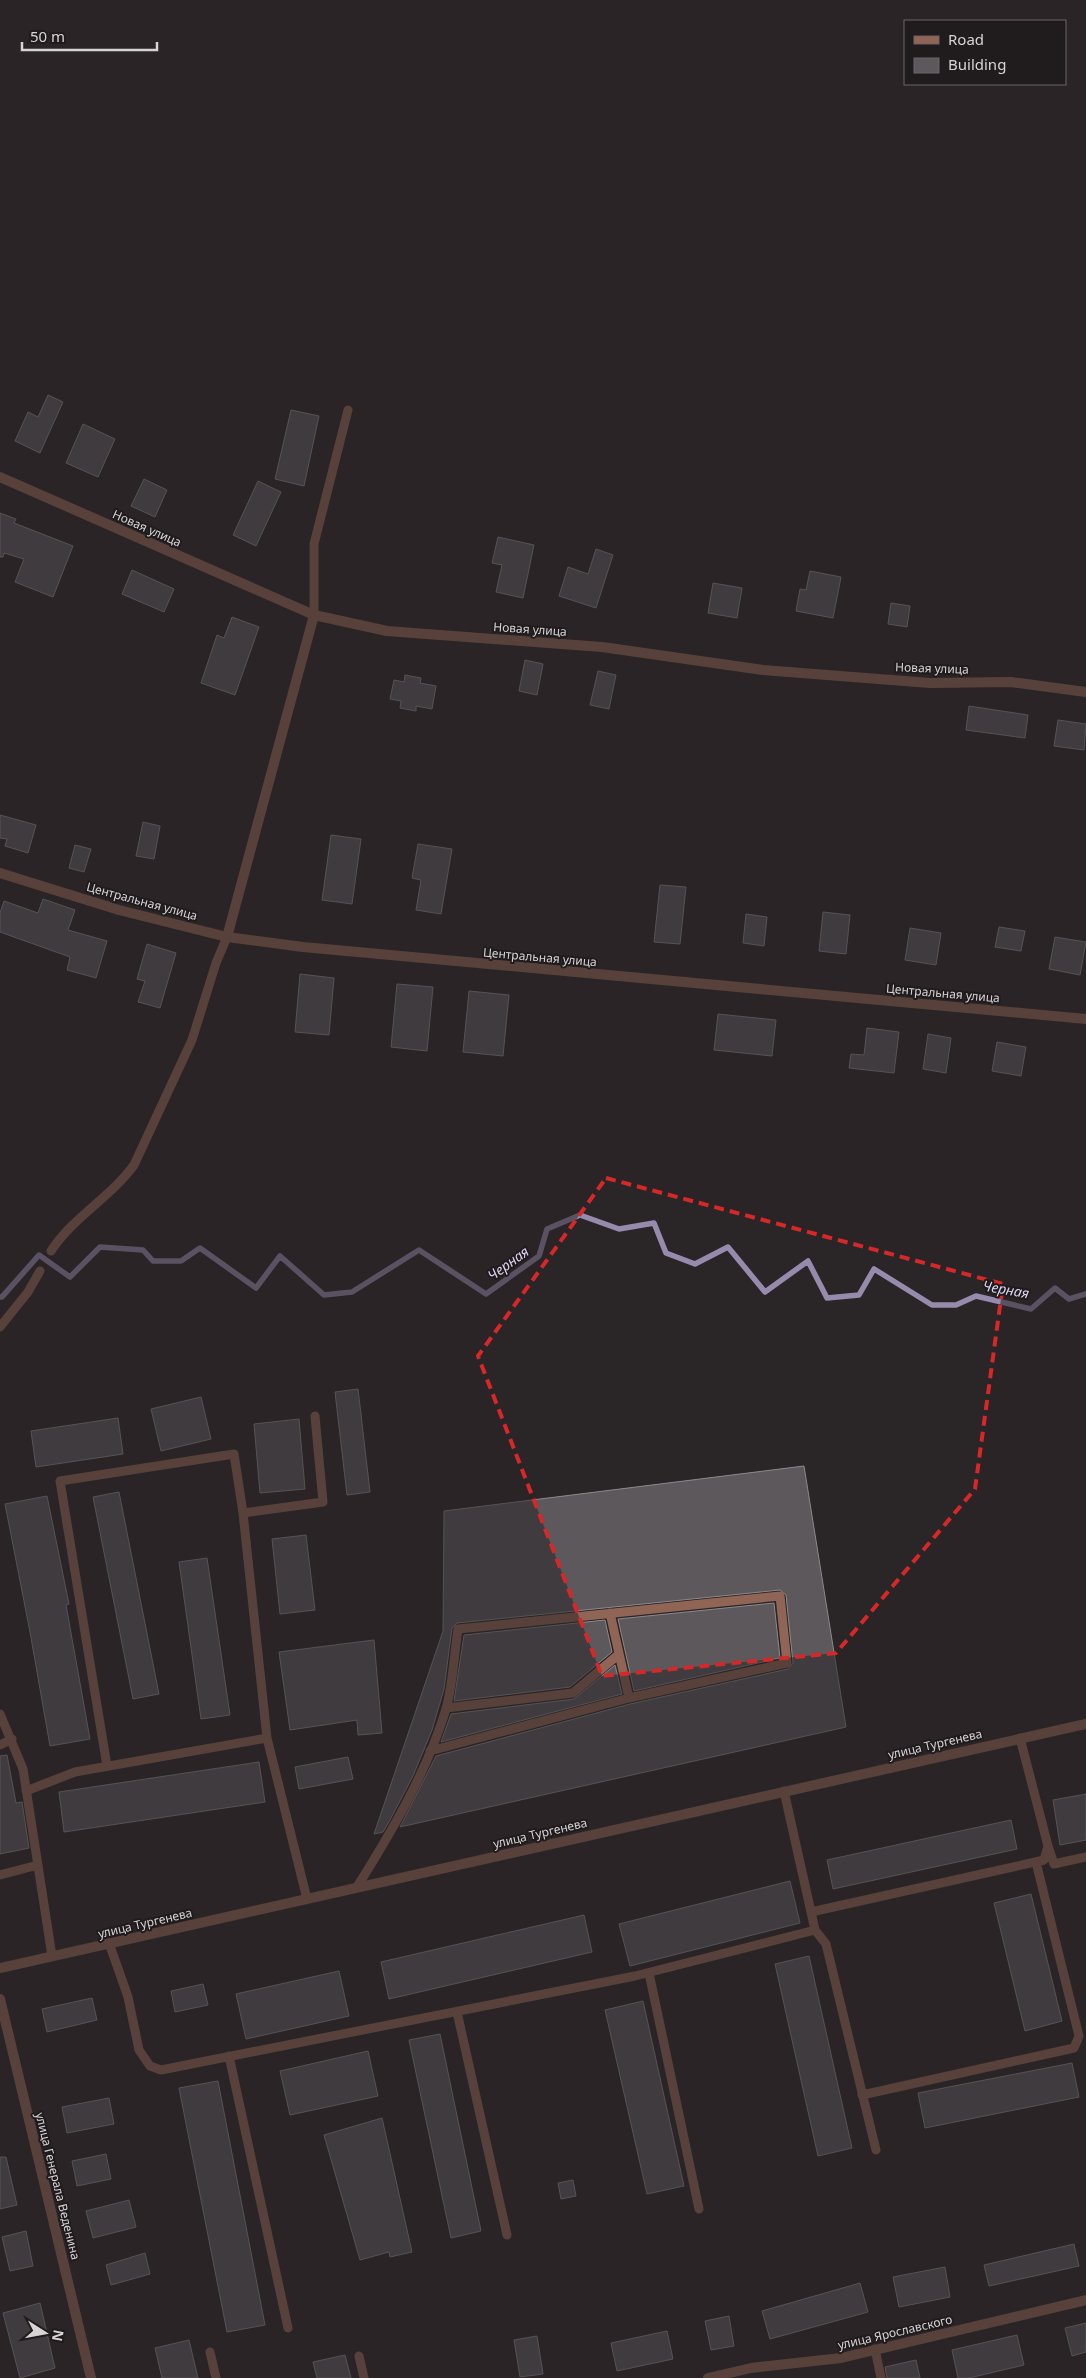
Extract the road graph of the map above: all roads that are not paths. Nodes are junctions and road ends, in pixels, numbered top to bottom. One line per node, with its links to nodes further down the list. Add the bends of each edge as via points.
1 (348, 410): 3 (lane, via 314,544)
2 (0, 477): 3 (street, Новая улица)
3 (314, 615): 4 (street, Новая улица, via 387,631 602,647 763,670 930,682 1011,682); 6 (street)
4 (1086, 692)
5 (0, 873): 6 (street, Центральная улица, via 119,910)
6 (227, 937): 7 (street, Центральная улица, via 303,947); 8 (lane, via 192,1040 134,1165 122,1182 62,1234)
7 (1086, 1019)
8 (51, 1251)
9 (40, 1271): 10 (lane)
10 (0, 1327)
11 (315, 1416): 12 (lane, via 323,1502)
12 (243, 1513): 19 (lane); 24 (lane, via 234,1454 60,1481)
13 (610, 1614): 14 (lane); 15 (lane, via 780,1596 787,1663); 16 (lane, via 458,1629)
14 (618, 1655): 15 (lane); 16 (lane, via 573,1693)
15 (629, 1698): 23 (lane)
16 (446, 1708): 23 (lane)
17 (0, 1714): 21 (lane)
18 (1086, 1724): 20 (street, улица Тургенева)
19 (267, 1738): 24 (lane); 33 (lane)
20 (1020, 1738): 26 (street, улица Тургенева); 27 (lane)
21 (12, 1739): 22 (lane); 25 (lane, via 23,1769)
22 (0, 1745)
23 (430, 1751): 32 (lane, via 394,1829)
24 (106, 1766): 25 (lane, via 75,1772)
25 (26, 1791): 30 (lane)
26 (784, 1791): 32 (street, улица Тургенева); 34 (lane)
27 (1048, 1846): 28 (lane, via 1054,1864); 29 (lane, via 1044,1860)
28 (1086, 1858)
29 (1036, 1862): 34 (lane); 43 (lane, via 1079,2036 1074,2048)
30 (38, 1865): 31 (lane); 37 (lane)
31 (0, 1875)
32 (357, 1887): 33 (street, улица Тургенева)
33 (307, 1899): 36 (street, улица Тургенева)
34 (811, 1912): 35 (lane)
35 (815, 1930): 39 (lane); 43 (lane, via 826,1944)
36 (109, 1944): 37 (street, улица Тургенева); 42 (lane, via 128,1997 139,2050 150,2066 161,2070)
37 (52, 1956): 38 (street, улица Тургенева)
38 (0, 1968)
39 (649, 1973): 41 (lane); 45 (lane)
40 (0, 2000): 52 (street, улица Генерала Веденина)
41 (457, 2012): 42 (lane); 46 (lane)
42 (228, 2056): 48 (lane)
43 (862, 2095): 44 (lane)
44 (876, 2150)
45 (699, 2209)
46 (507, 2235)
47 (1086, 2300): 49 (street, улица Ярославского)
48 (288, 2328)
49 (875, 2350): 55 (street, улица Ярославского, via 841,2358 751,2368); 56 (lane)
50 (210, 2352): 53 (lane)
51 (359, 2356): 54 (lane)
52 (91, 2378)
53 (216, 2378)
54 (364, 2378)
55 (708, 2378)
56 (881, 2378)

